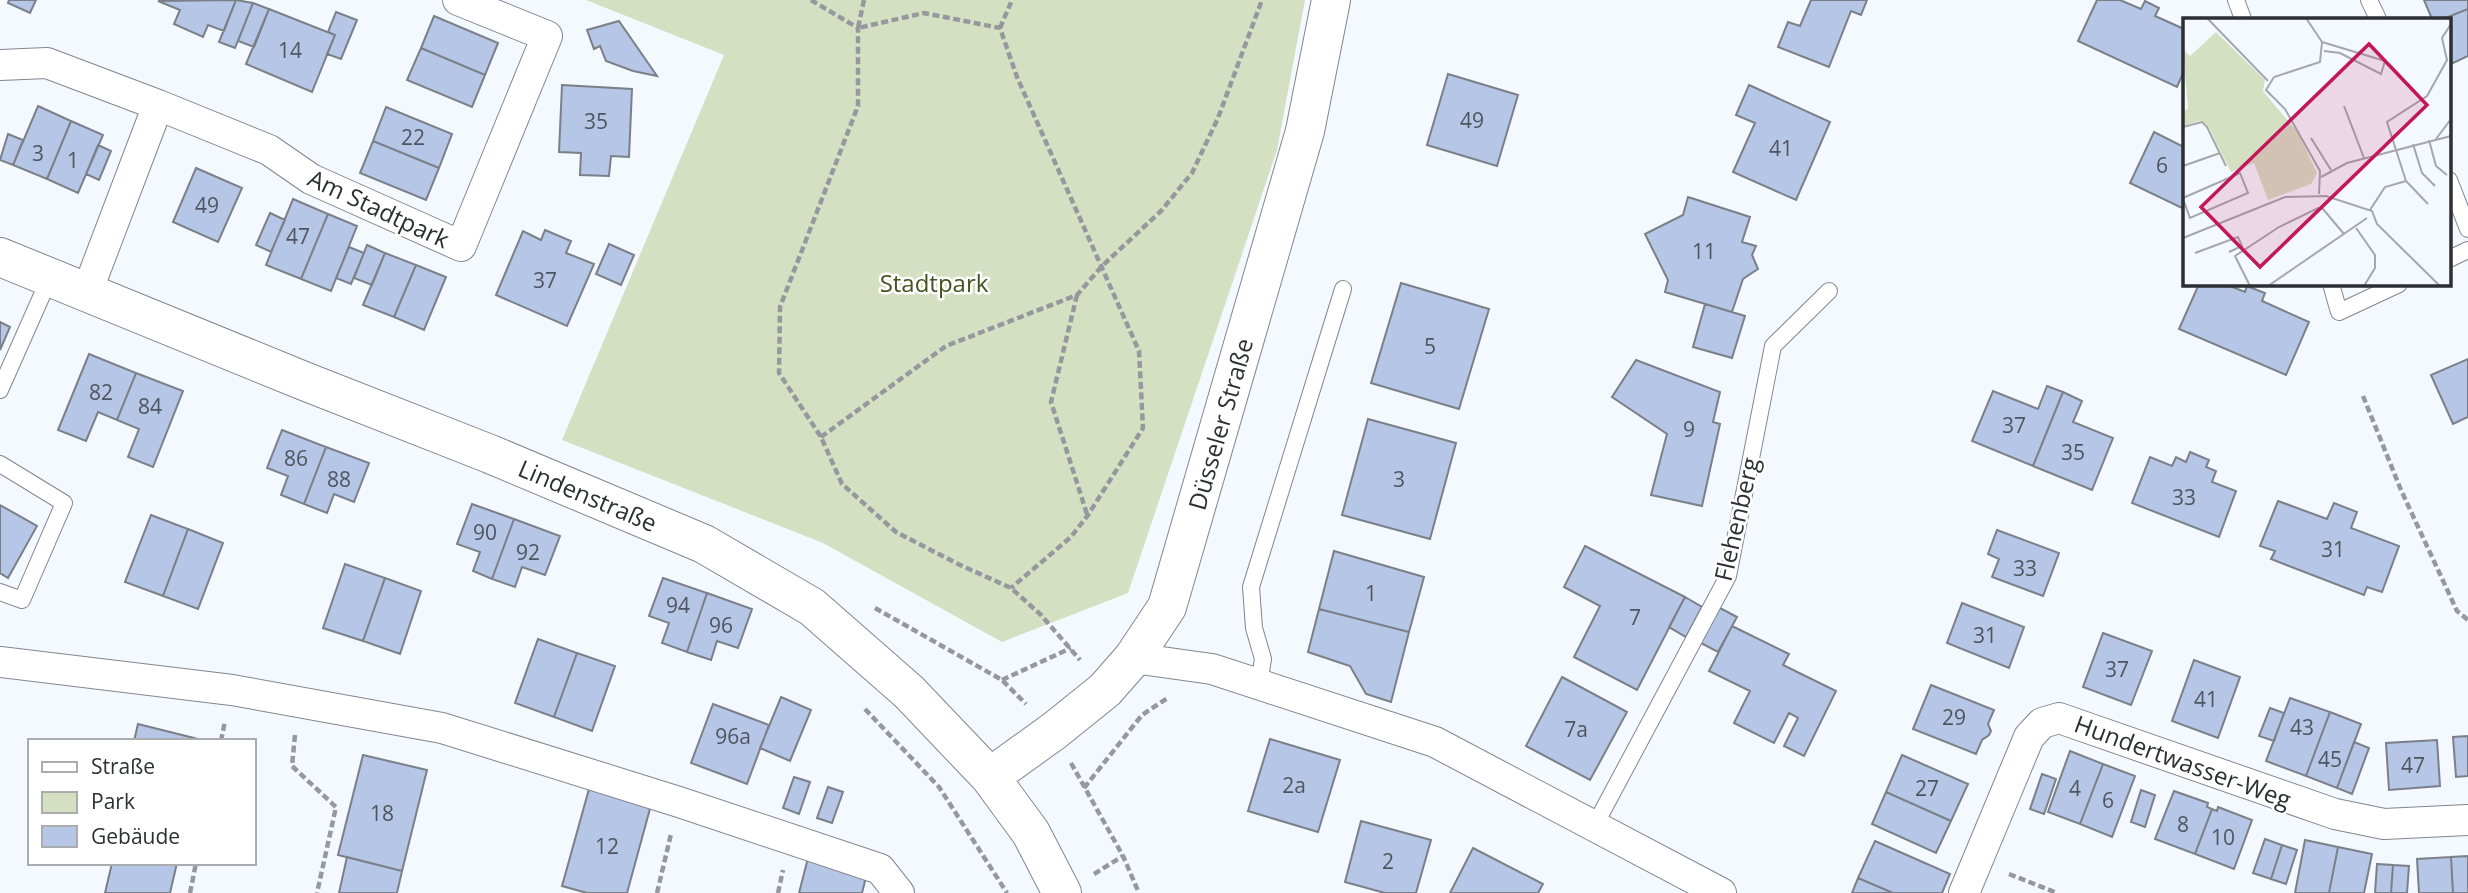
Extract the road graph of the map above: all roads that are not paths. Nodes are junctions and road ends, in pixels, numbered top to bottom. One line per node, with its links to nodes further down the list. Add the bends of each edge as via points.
1 (458, 0): 8 (street, Am Stadtpark, via 547,36 461,246 311,179 269,150)
2 (1331, 0): 23 (main road, Düsseler Straße, via 1305,131 1167,607)
3 (2236, 0): 5 (lane)
4 (2369, 0): 6 (lane)
5 (2243, 18)
6 (2378, 18)
7 (0, 65): 8 (street, Am Stadtpark, via 47,63)
8 (158, 105): 19 (street)
9 (2450, 183): 10 (lane)
10 (2468, 229)
11 (2468, 250): 13 (lane)
12 (0, 257): 14 (main road, Lindenstraße)
13 (2450, 259)
14 (50, 277): 19 (main road, Lindenstraße); 20 (lane)
15 (2330, 285): 16 (lane, via 2339,312)
16 (2397, 285)
17 (1343, 289): 25 (lane, via 1251,587 1254,628 1263,659)
18 (1829, 291): 28 (lane, Flehenberg, via 1773,346 1728,576)
19 (87, 292): 26 (main road, Lindenstraße, via 704,544 812,607 909,691)
20 (0, 390)
21 (0, 464): 22 (lane, via 64,503 22,600)
22 (0, 592)
23 (1133, 658): 25 (street, via 1212,669); 26 (main road, Düsseler Straße, via 1105,690)
24 (0, 662): 29 (street, via 232,690 442,728 880,869)
25 (1259, 683): 28 (street, via 1435,742)
26 (990, 777): 30 (main road, Lindenstraße, via 1031,834)
27 (2468, 820): 32 (street, Hundertwasser-Weg, via 2384,824 2335,814 2059,718 2042,723 2029,737)
28 (1595, 825): 31 (street)
29 (899, 893)
30 (1062, 893)
31 (1721, 893)
32 (1964, 893)

